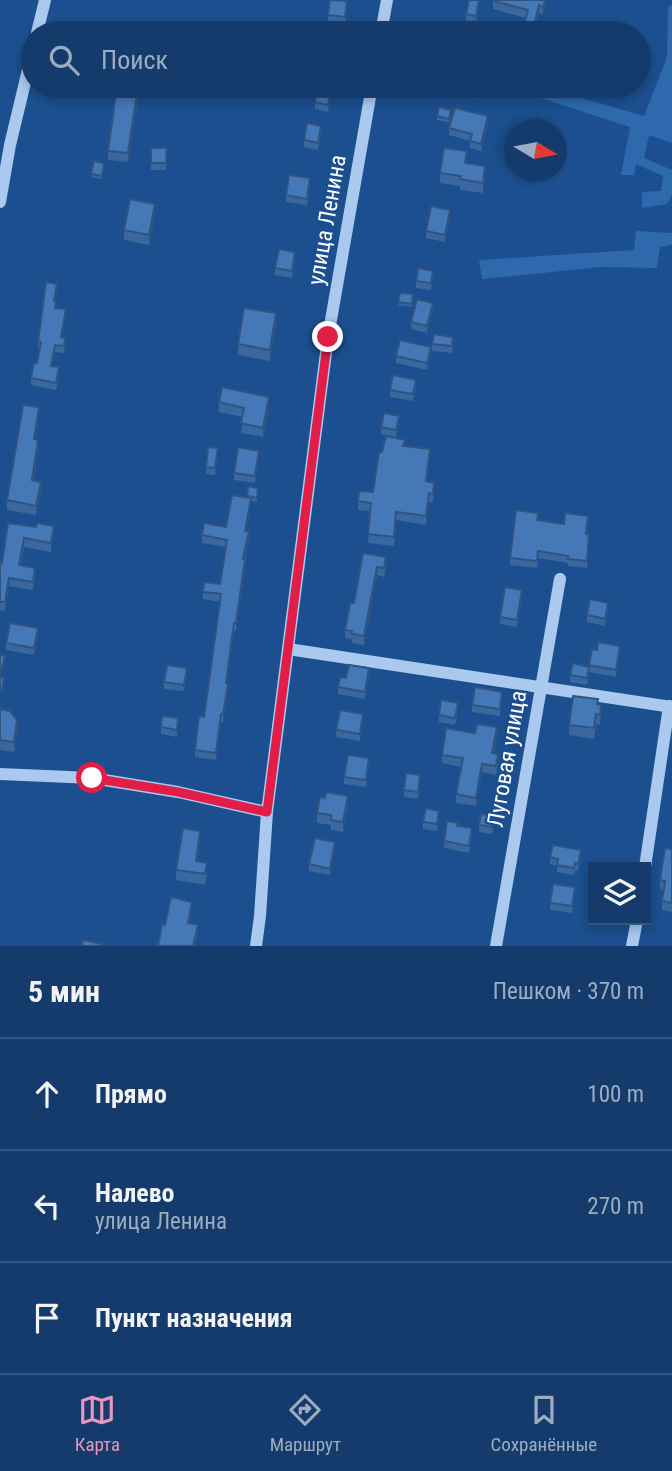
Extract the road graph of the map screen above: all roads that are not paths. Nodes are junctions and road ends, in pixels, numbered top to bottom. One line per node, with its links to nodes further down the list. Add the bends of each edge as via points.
1 (45, 0): 3 (street)
2 (387, 0): 4 (street)
3 (40, 21)
4 (383, 21)
5 (21, 98): 7 (street)
6 (370, 98): 9 (street, улица Ленина, via 328,337)
7 (0, 202)
8 (561, 579): 10 (street, Луговая улица)
9 (288, 649): 10 (street); 13 (street, улица Ленина)
10 (541, 688): 11 (street); 17 (street, Луговая улица)
11 (671, 706): 14 (street)
12 (0, 774): 13 (street, via 92,778)
13 (267, 812): 16 (street, улица Ленина)
14 (646, 862)
15 (636, 925): 18 (street)
16 (256, 946)
17 (496, 946)
18 (632, 946)

